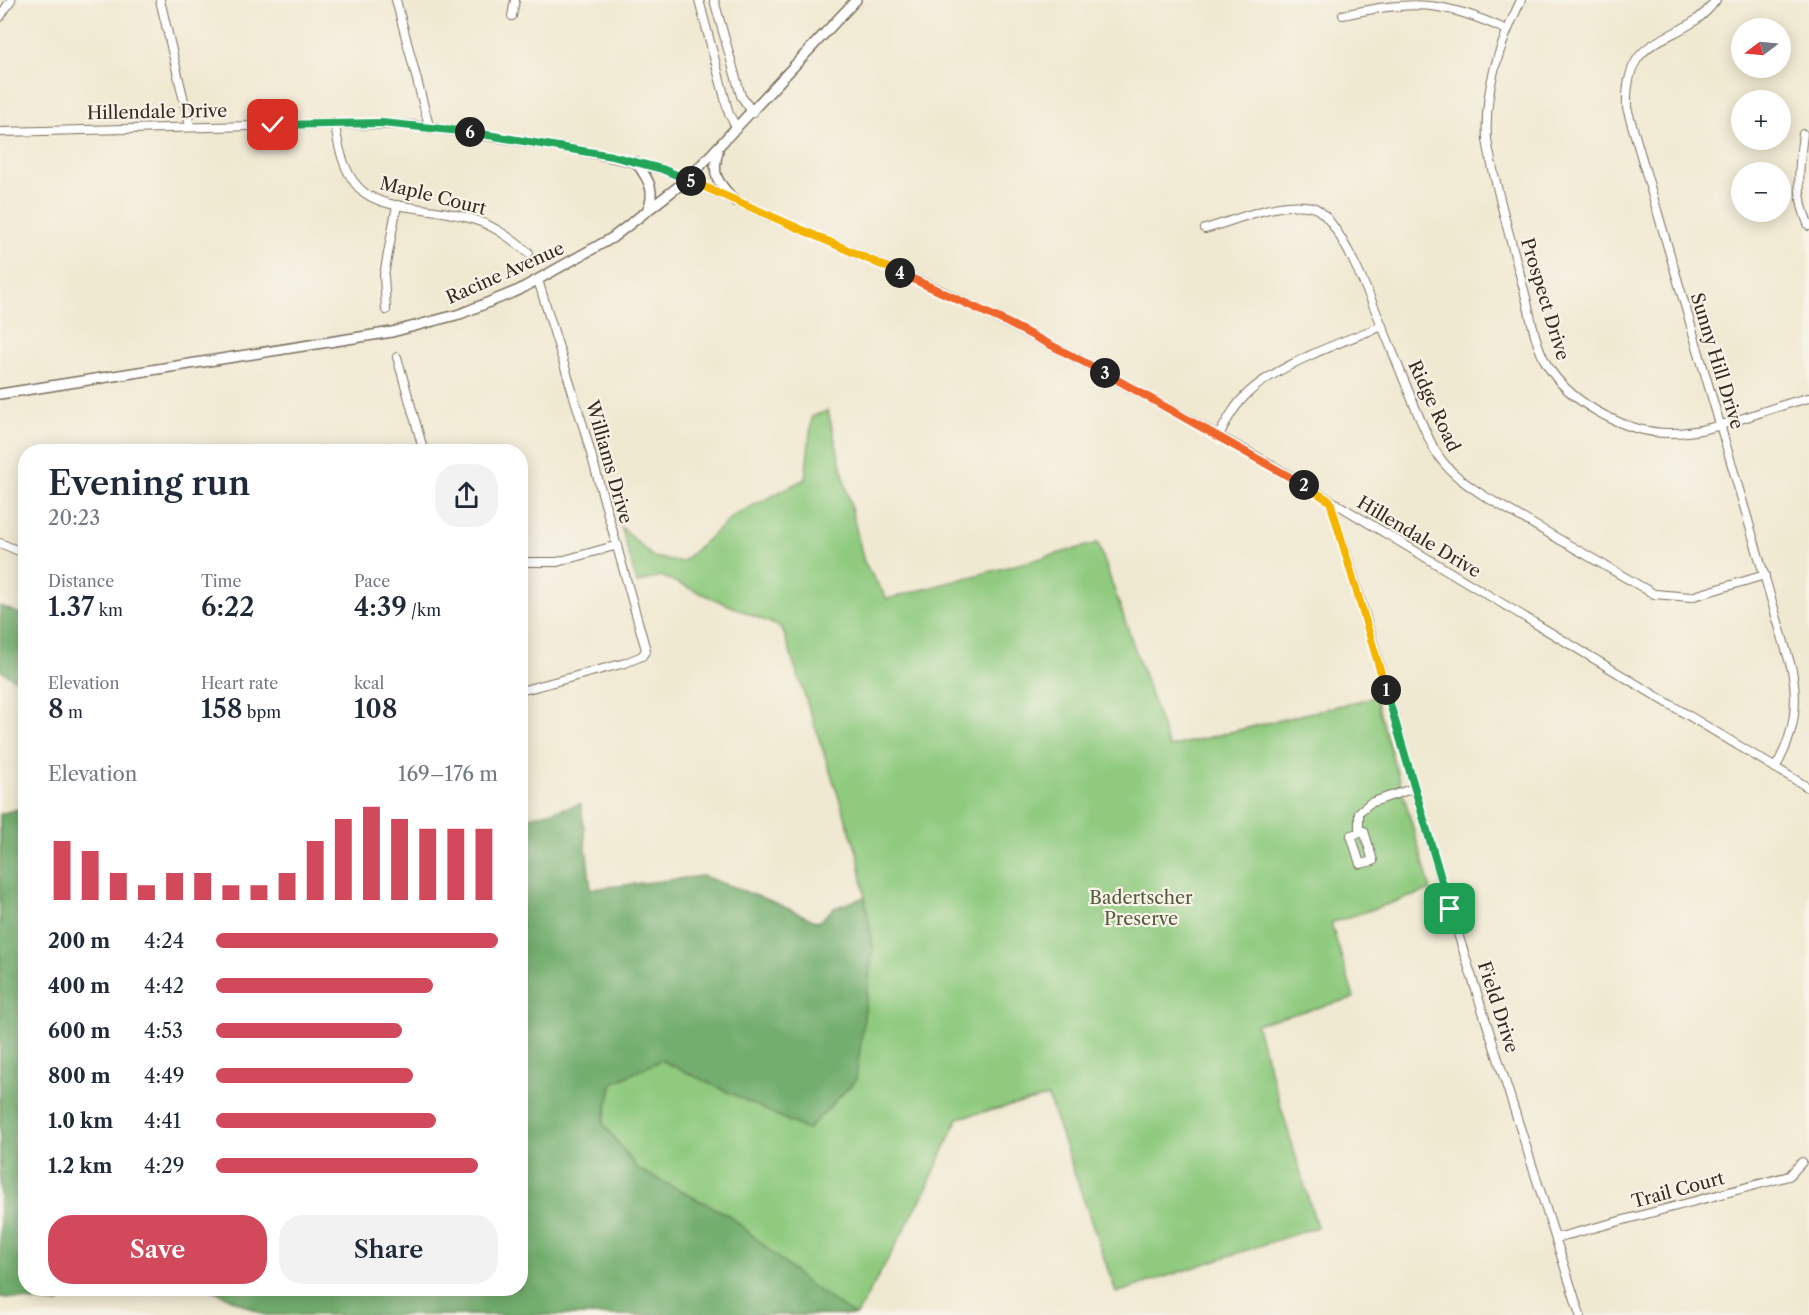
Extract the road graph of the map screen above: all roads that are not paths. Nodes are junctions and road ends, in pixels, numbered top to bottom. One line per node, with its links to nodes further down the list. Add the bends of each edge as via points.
1 (10, 0): 12 (street)
2 (160, 0): 16 (street)
3 (396, 0): 17 (street)
4 (515, 0): 11 (street)
5 (699, 0): 18 (street, via 729,114)
6 (714, 0): 14 (street, via 741,96)
7 (856, 0): 14 (main road, Racine Avenue)
8 (1521, 0): 13 (street, Prospect Drive)
9 (1716, 0): 36 (street, Sunny Hill Drive, via 1701,18 1661,37 1642,53 1629,74 1627,97 1632,129)
10 (1343, 15): 13 (street, via 1397,3 1424,2 1467,11)
11 (512, 16)
12 (0, 17)
13 (1507, 30): 36 (street, Prospect Drive, via 1489,86 1487,140 1547,364 1579,398 1626,423 1668,434)
14 (753, 113): 18 (main road, Racine Avenue)
15 (334, 123): 16 (street, Hillendale Drive); 17 (street, Hillendale Drive); 25 (street, Maple Court, via 340,159 348,176 363,192)
16 (190, 126): 19 (street, Hillendale Drive)
17 (429, 126): 22 (street, Hillendale Drive)
18 (737, 129): 21 (main road, Racine Avenue)
19 (0, 132)
20 (1803, 134): 27 (street, via 1799,189)
21 (718, 149): 23 (main road, Racine Avenue); 24 (main road, via 715,175)
22 (636, 162): 23 (street, Hillendale Drive); 26 (main road, via 653,192)
23 (688, 179): 24 (street, Hillendale Drive); 26 (main road, Racine Avenue)
24 (735, 201): 37 (street, Hillendale Drive, via 981,310)
25 (397, 205): 29 (street, Maple Court, via 472,219 494,228); 31 (street, via 384,274)
26 (645, 214): 30 (main road, Racine Avenue, via 584,255)
27 (1809, 226)
28 (1205, 229): 32 (street, Ridge Road, via 1282,207 1318,209 1343,238)
29 (529, 253)
30 (537, 280): 34 (main road, Racine Avenue, via 460,314 392,332); 41 (street, Williams Drive)
31 (386, 310)
32 (1380, 327): 37 (street, via 1294,364 1256,386 1232,412); 44 (street, Ridge Road, via 1436,452 1464,483 1654,594 1691,597)
33 (397, 357): 38 (street)
34 (0, 394)
35 (1809, 398): 36 (street, Prospect Drive)
36 (1720, 424): 44 (street, Sunny Hill Drive)
37 (1219, 435): 39 (street, Hillendale Drive)
38 (422, 444)
39 (1330, 501): 46 (street, Hillendale Drive); 47 (street, Field Drive)
40 (0, 543): 42 (street)
41 (618, 545): 43 (street, via 557,562); 45 (street, Williams Drive, via 645,654)
42 (18, 551)
43 (528, 562)
44 (1765, 575): 46 (street, Sunny Hill Drive, via 1797,696 1792,730)
45 (528, 689)
46 (1775, 768): 48 (street, Hillendale Drive)
47 (1414, 788): 49 (street, via 1370,803 1359,812); 51 (street, Field Drive)
48 (1809, 788)
49 (1359, 833)
50 (1802, 1162): 51 (street, Trail Court, via 1789,1176)
51 (1556, 1238): 52 (street, Field Drive)
52 (1580, 1315)

